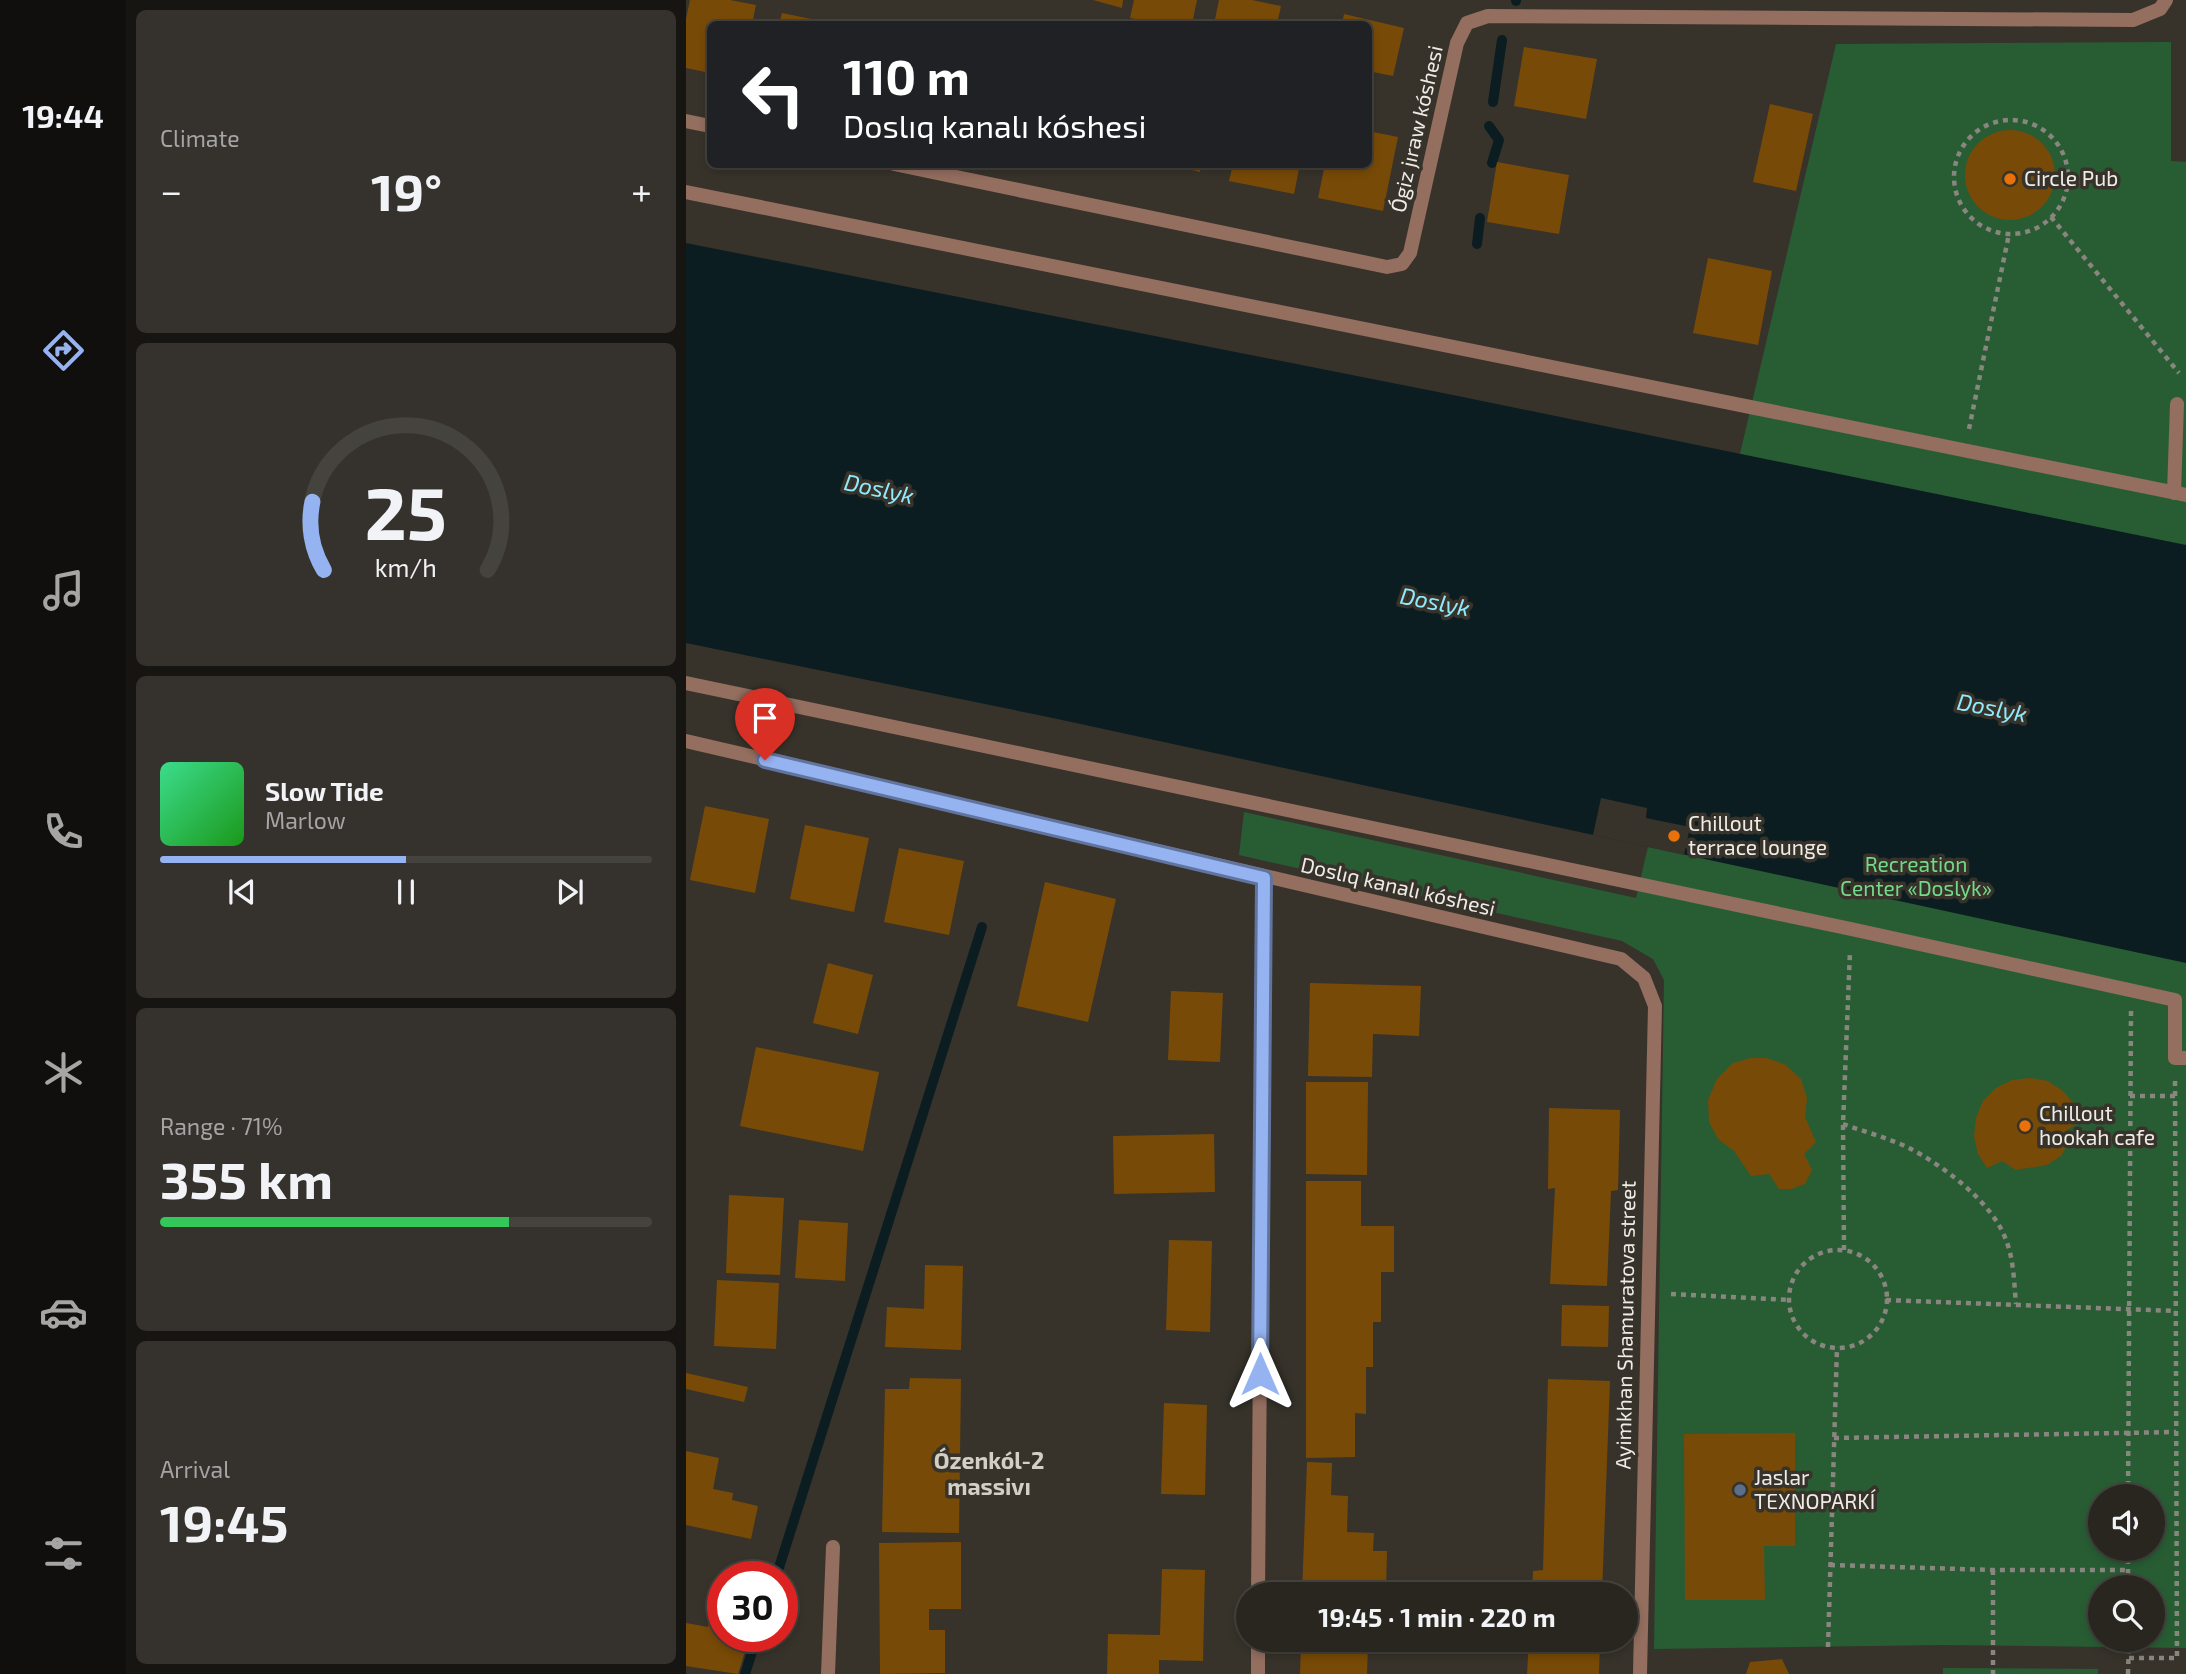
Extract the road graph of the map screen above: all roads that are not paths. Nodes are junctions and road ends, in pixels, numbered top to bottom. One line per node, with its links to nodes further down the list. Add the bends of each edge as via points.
1 (2166, 0): 4 (street, Ógiz jıraw kóshesi, via 2160,9 2133,20 1488,16 1466,23 1457,43 1410,253 1402,264 1387,267)
2 (686, 121): 3 (street)
3 (707, 125)
4 (913, 168)
5 (686, 192): 7 (street)
6 (2177, 404): 7 (street)
7 (2180, 494)
8 (686, 683): 12 (street, via 2175,1000)
9 (686, 741): 10 (street, Doslıq kanalı kóshesi)
10 (1264, 878): 11 (street, Doslıq kanalı kóshesi, via 1621,959); 14 (street)
11 (1644, 978): 18 (street, Ayimkhan Shamuratova street, via 1655,1006)
12 (2180, 1058)
13 (833, 1547): 16 (street)
14 (1258, 1582)
15 (1258, 1652): 17 (street)
16 (828, 1674)
17 (1258, 1674)
18 (1640, 1674)

